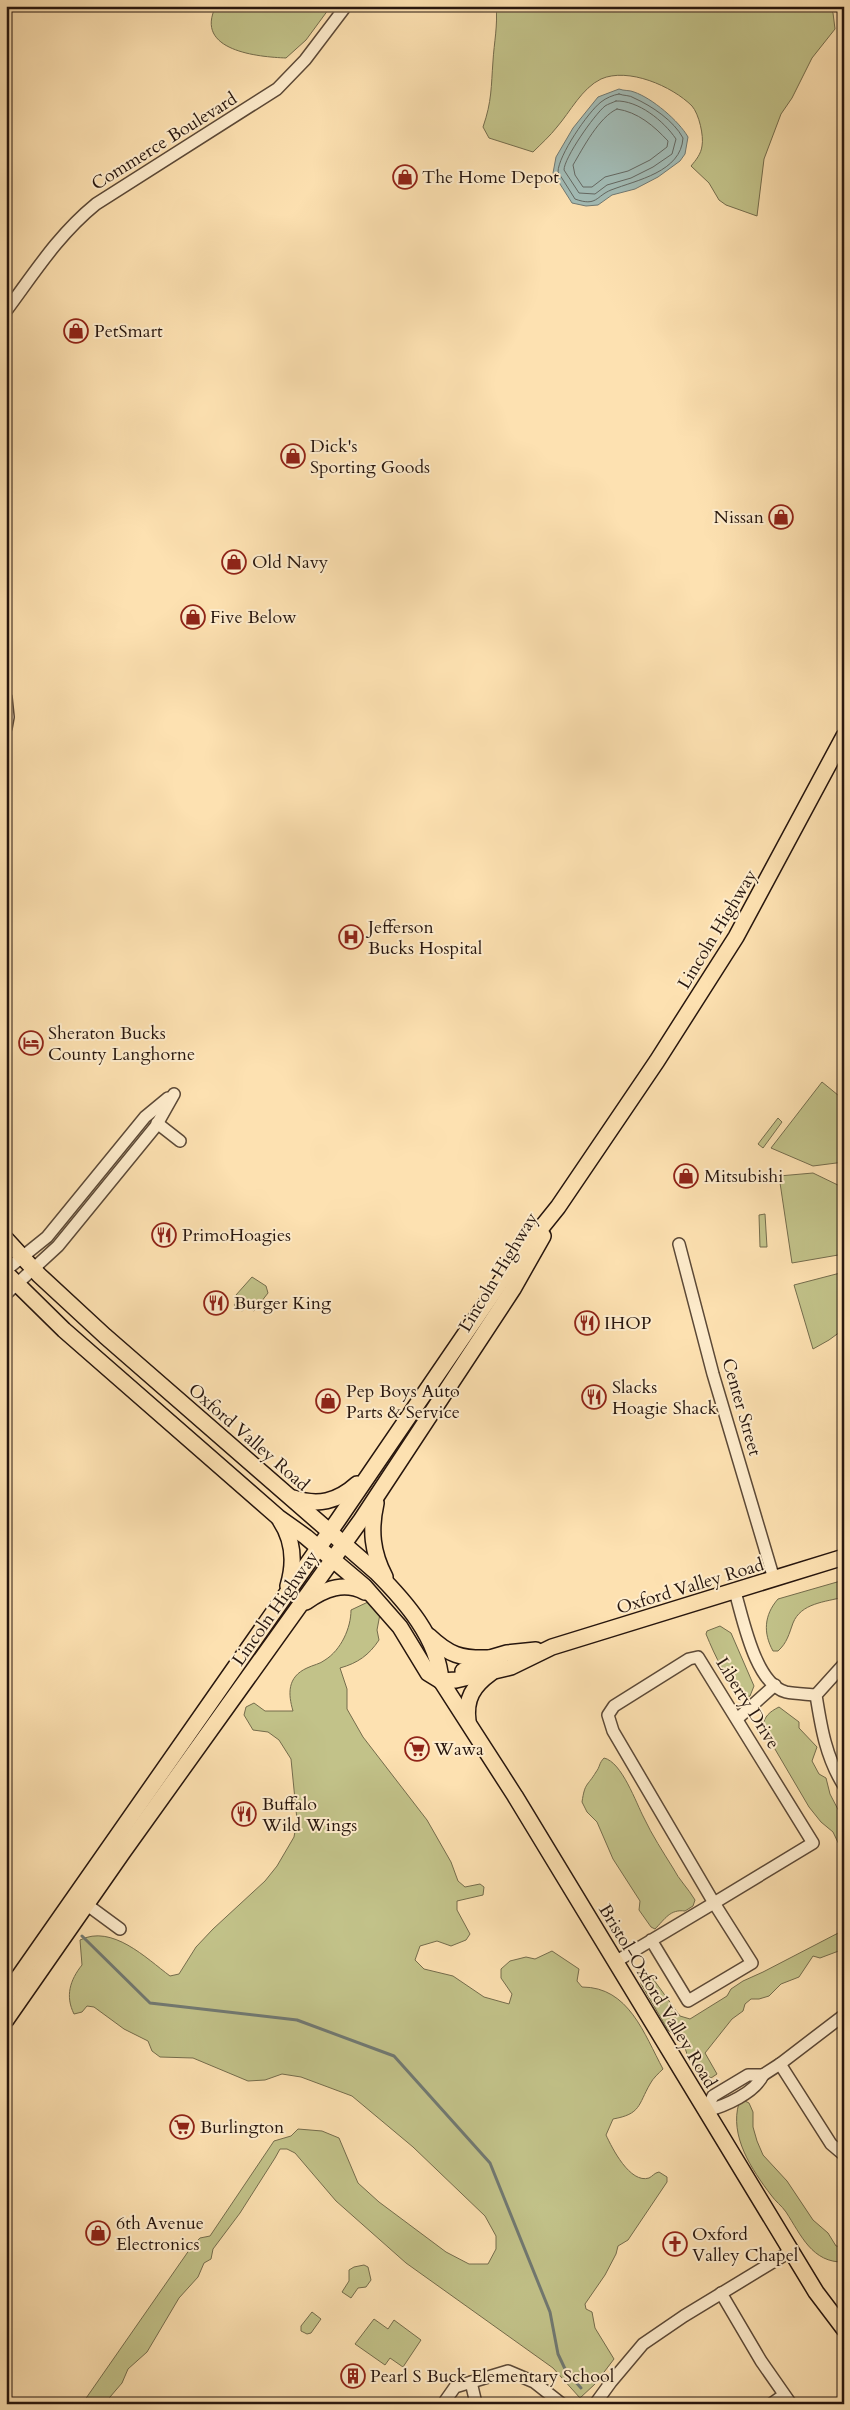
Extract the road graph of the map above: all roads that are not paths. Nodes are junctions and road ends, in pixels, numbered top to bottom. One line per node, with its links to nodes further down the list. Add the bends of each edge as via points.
1 (346, 6): 2 (street, Commerce Boulevard, via 305,60 277,88 96,204 75,221)
2 (6, 311)
3 (6, 698): 4 (street)
4 (6, 728)
5 (844, 736): 8 (main road, Lincoln Highway, via 732,944)
6 (157, 1123): 7 (street); 11 (street, via 174,1094 145,1117 47,1237); 12 (street, via 58,1246)
7 (180, 1141)
8 (558, 1207): 15 (main road, Lincoln Highway, via 516,1258); 16 (main road, Lincoln Highway, via 528,1266)
9 (6, 1239): 11 (main road, Oxford Valley Road)
10 (678, 1244): 24 (street, Center Street)
11 (22, 1256): 12 (main road, Oxford Valley Road); 13 (street)
12 (33, 1268): 14 (street); 17 (main road, Oxford Valley Road, via 105,1336)
13 (6, 1271): 14 (main road)
14 (12, 1289): 18 (main road, via 64,1330)
15 (371, 1472): 17 (main road, via 348,1492 329,1501 306,1502); 19 (main road, Lincoln Highway)
16 (378, 1495): 20 (main road, Lincoln Highway); 25 (main road, via 372,1540)
17 (289, 1497): 19 (main road, Oxford Valley Road)
18 (278, 1517): 21 (main road); 27 (main road, via 286,1529 292,1552 291,1576)
19 (330, 1532): 20 (main road, Oxford Valley Road); 21 (main road, Lincoln Highway)
20 (344, 1544): 23 (main road, Lincoln Highway); 25 (main road, Oxford Valley Road)
21 (318, 1548): 23 (main road); 27 (main road, Lincoln Highway)
22 (844, 1557): 24 (main road, Oxford Valley Road)
23 (333, 1560): 28 (main road); 29 (main road, Lincoln Highway)
24 (774, 1579): 26 (main road, Oxford Valley Road)
25 (390, 1587): 30 (main road, Oxford Valley Road)
26 (735, 1592): 32 (main road, Oxford Valley Road, via 546,1648 511,1667); 34 (street, via 757,1664)
27 (285, 1594): 41 (main road, Lincoln Highway)
28 (377, 1599): 29 (main road, via 359,1588 348,1586 325,1590); 33 (main road, via 400,1627 428,1673)
29 (300, 1605): 40 (main road, Lincoln Highway)
30 (425, 1633): 32 (main road, via 455,1655); 33 (main road, Oxford Valley Road, via 440,1666)
31 (844, 1664): 35 (street)
32 (490, 1665): 33 (main road, Oxford Valley Road); 37 (main road, via 470,1694 466,1710)
33 (441, 1680): 37 (main road, Bristol-Oxford Valley Road)
34 (775, 1685): 35 (street, via 784,1692); 36 (street)
35 (816, 1695): 38 (street, via 821,1728 833,1768)
36 (737, 1719): 39 (street, Liberty Drive, via 813,1844); 39 (street, Liberty Drive, via 698,1657 688,1659 614,1706 608,1715 613,1732)
37 (468, 1722): 44 (main road, Bristol-Oxford Valley Road)
38 (844, 1786)
39 (714, 1903): 43 (street, Liberty Drive); 43 (street, via 752,1964 688,2001)
40 (86, 1904): 41 (main road, Lincoln Highway); 42 (street)
41 (64, 1924): 45 (main road); 46 (main road, Lincoln Highway); 48 (main road, Lincoln Highway)
42 (120, 1929)
43 (651, 1940): 44 (street, Liberty Drive)
44 (615, 1962): 50 (main road, Bristol-Oxford Valley Road)
45 (6, 1977)
46 (6, 1995)
47 (844, 2015): 49 (street)
48 (6, 2020)
49 (780, 2064): 50 (street, via 763,2075 748,2075 712,2096); 51 (street, via 832,2144)
50 (706, 2112): 52 (main road, Bristol-Oxford Valley Road)
51 (844, 2155)
52 (791, 2251): 53 (street); 54 (main road, Bristol-Oxford Valley Road)
53 (721, 2293): 56 (street, via 761,2362); 60 (street, via 644,2344)
54 (844, 2329)
55 (471, 2382): 57 (street, via 455,2387); 58 (street, via 475,2399); 59 (street, via 508,2370 534,2382)
56 (788, 2399): 61 (street)
57 (443, 2404)
58 (472, 2404)
59 (562, 2404)
60 (595, 2404)
61 (771, 2404)

